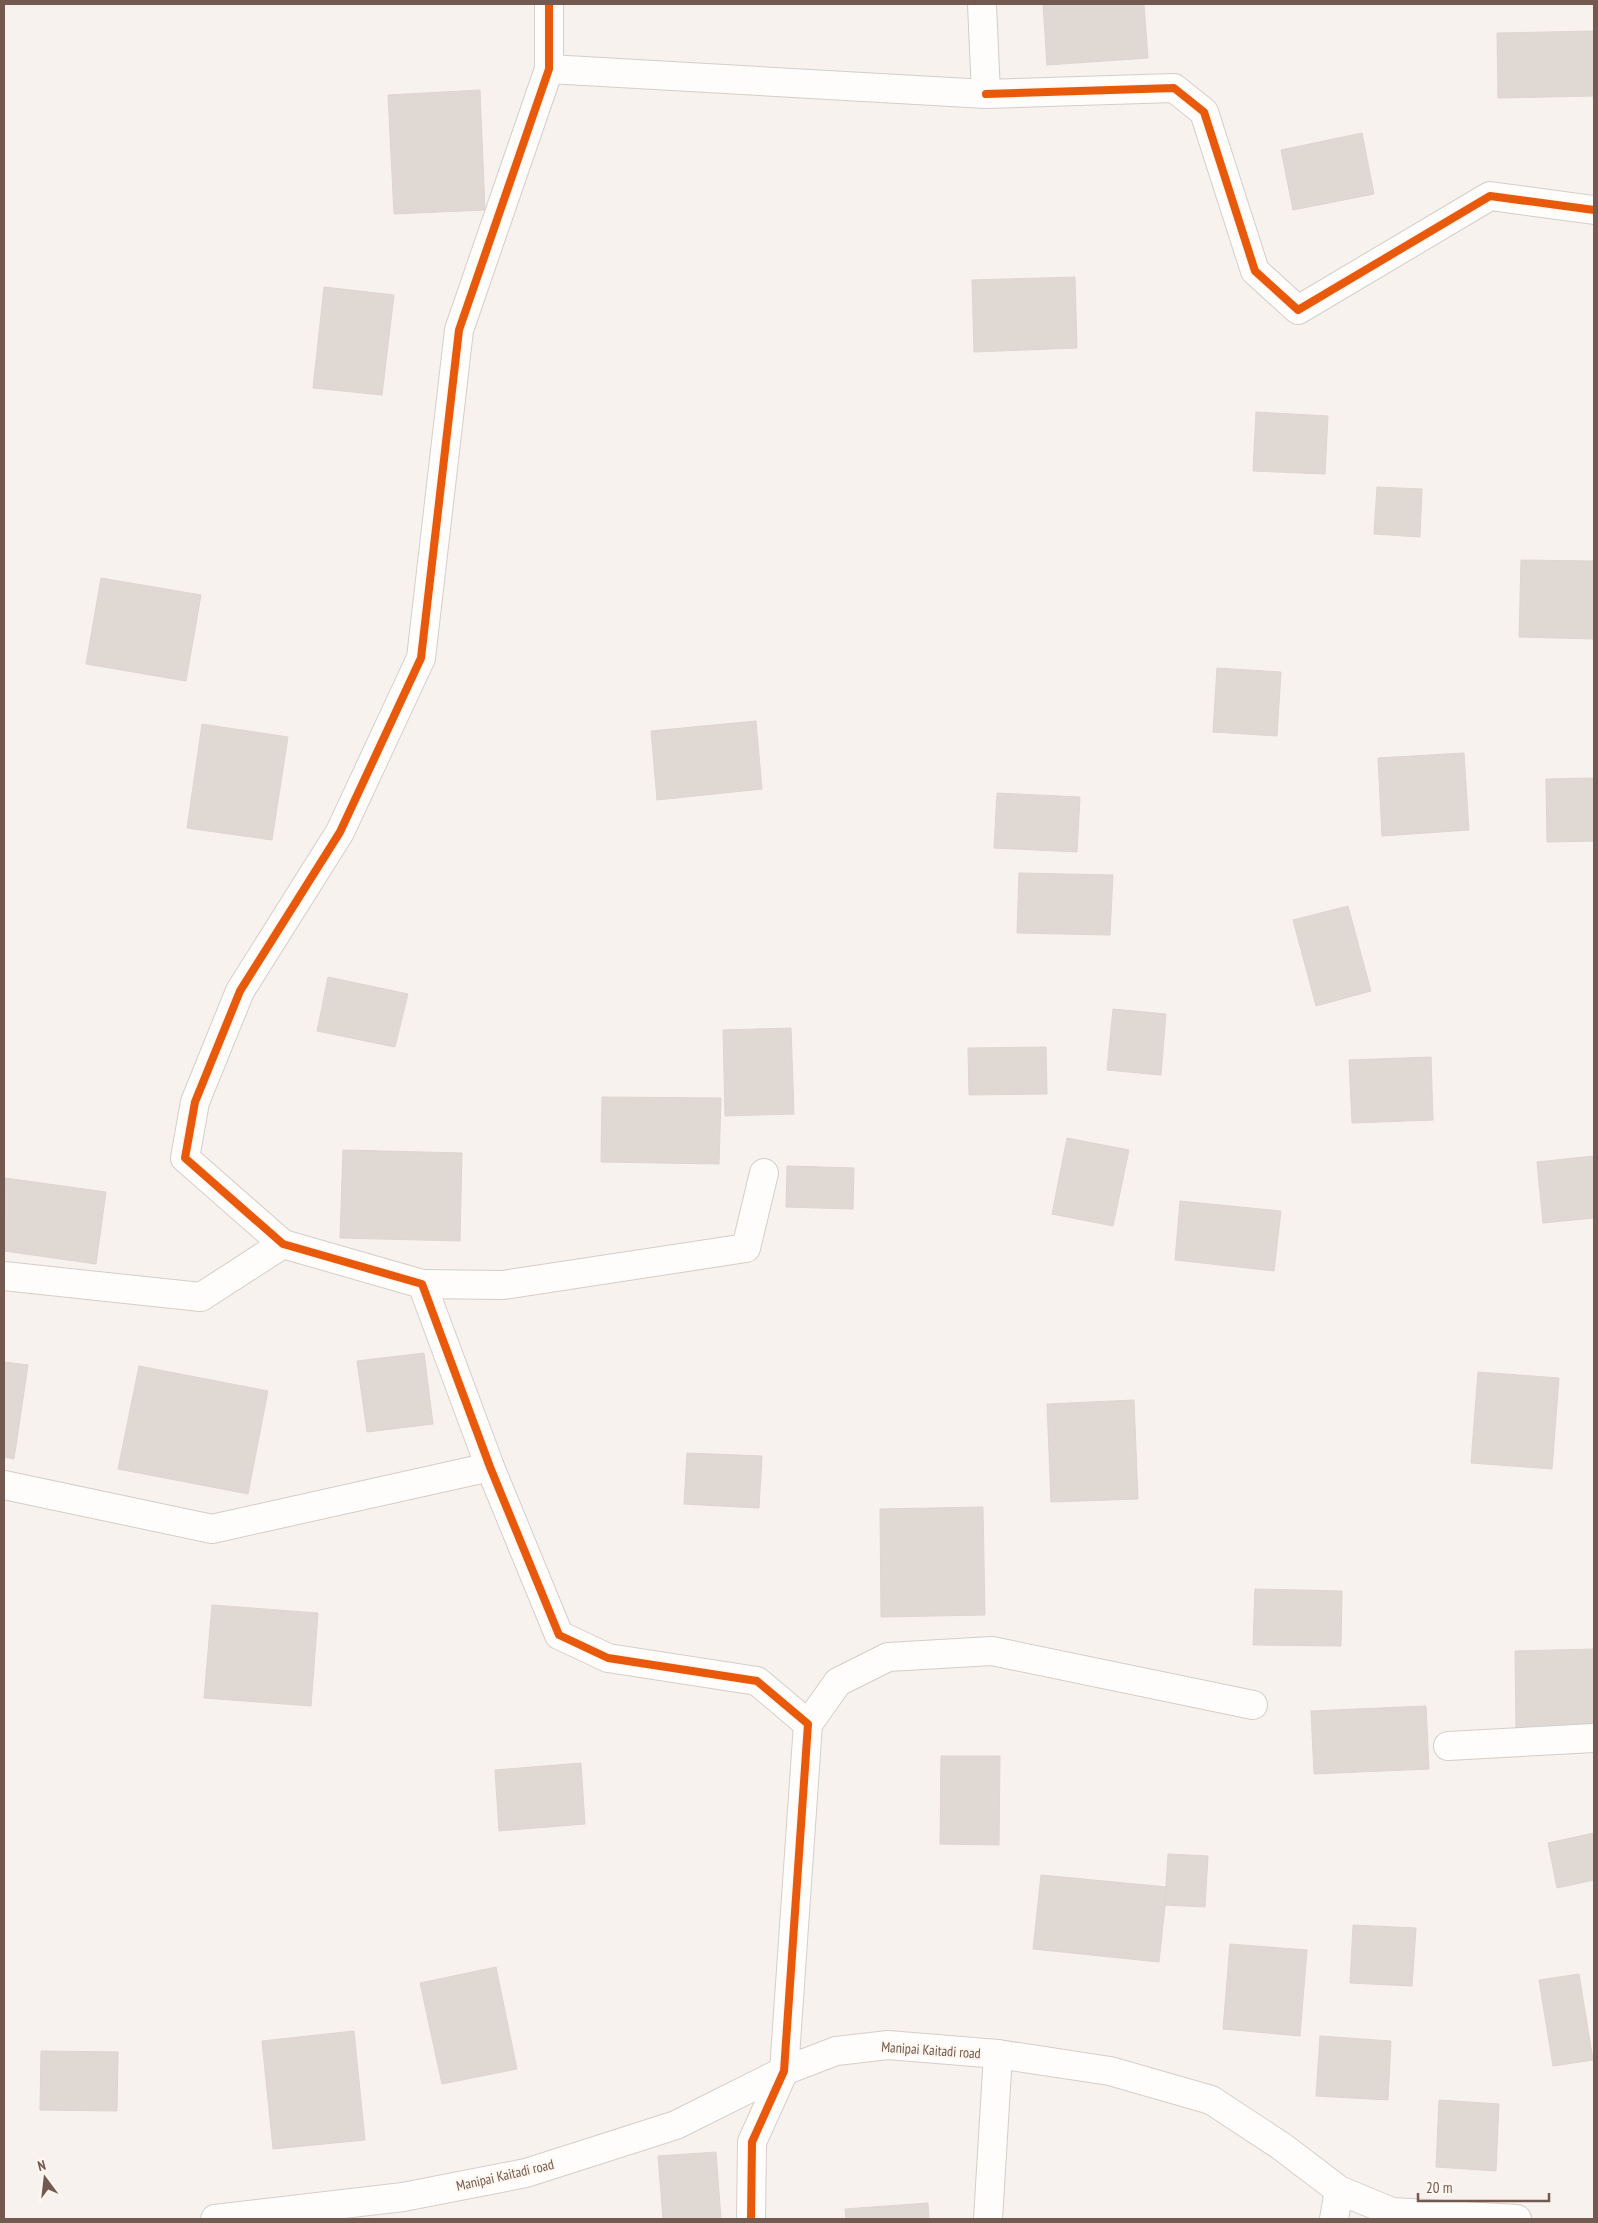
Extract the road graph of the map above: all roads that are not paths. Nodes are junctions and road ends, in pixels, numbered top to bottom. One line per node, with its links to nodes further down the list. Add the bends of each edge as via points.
1 (549, 4): 3 (street)
2 (982, 4): 4 (street)
3 (550, 69): 4 (street); 7 (street, via 459,330 421,658 340,832 240,991 195,1102 185,1158)
4 (986, 94): 5 (street, via 1174,88 1204,112 1255,271 1298,310 1490,196)
5 (1594, 210)
6 (764, 1173): 9 (street, via 746,1248 504,1285)
7 (283, 1244): 8 (street, via 202,1297); 9 (street)
8 (4, 1276)
9 (422, 1284): 10 (street)
10 (490, 1467): 11 (street, via 212,1529); 13 (street, via 559,1635 608,1658 757,1681)
11 (4, 1485)
12 (1253, 1705): 13 (street, via 992,1651 888,1657 838,1682)
13 (808, 1724): 17 (street)
14 (1594, 1738): 15 (street)
15 (1448, 1746)
16 (998, 2054): 17 (street, Manipai Kaitadi road, via 888,2045 836,2051); 18 (street, Manipai Kaitadi road, via 1110,2071 1211,2100 1281,2146); 21 (street)
17 (784, 2071): 19 (street, Manipai Kaitadi road, via 676,2125 526,2173 403,2197); 20 (street, via 752,2142)
18 (1339, 2190): 22 (street); 23 (street, Manipai Kaitadi road, via 1392,2212)
19 (215, 2219)
20 (751, 2219)
21 (988, 2219)
22 (1334, 2219)
23 (1516, 2219)

